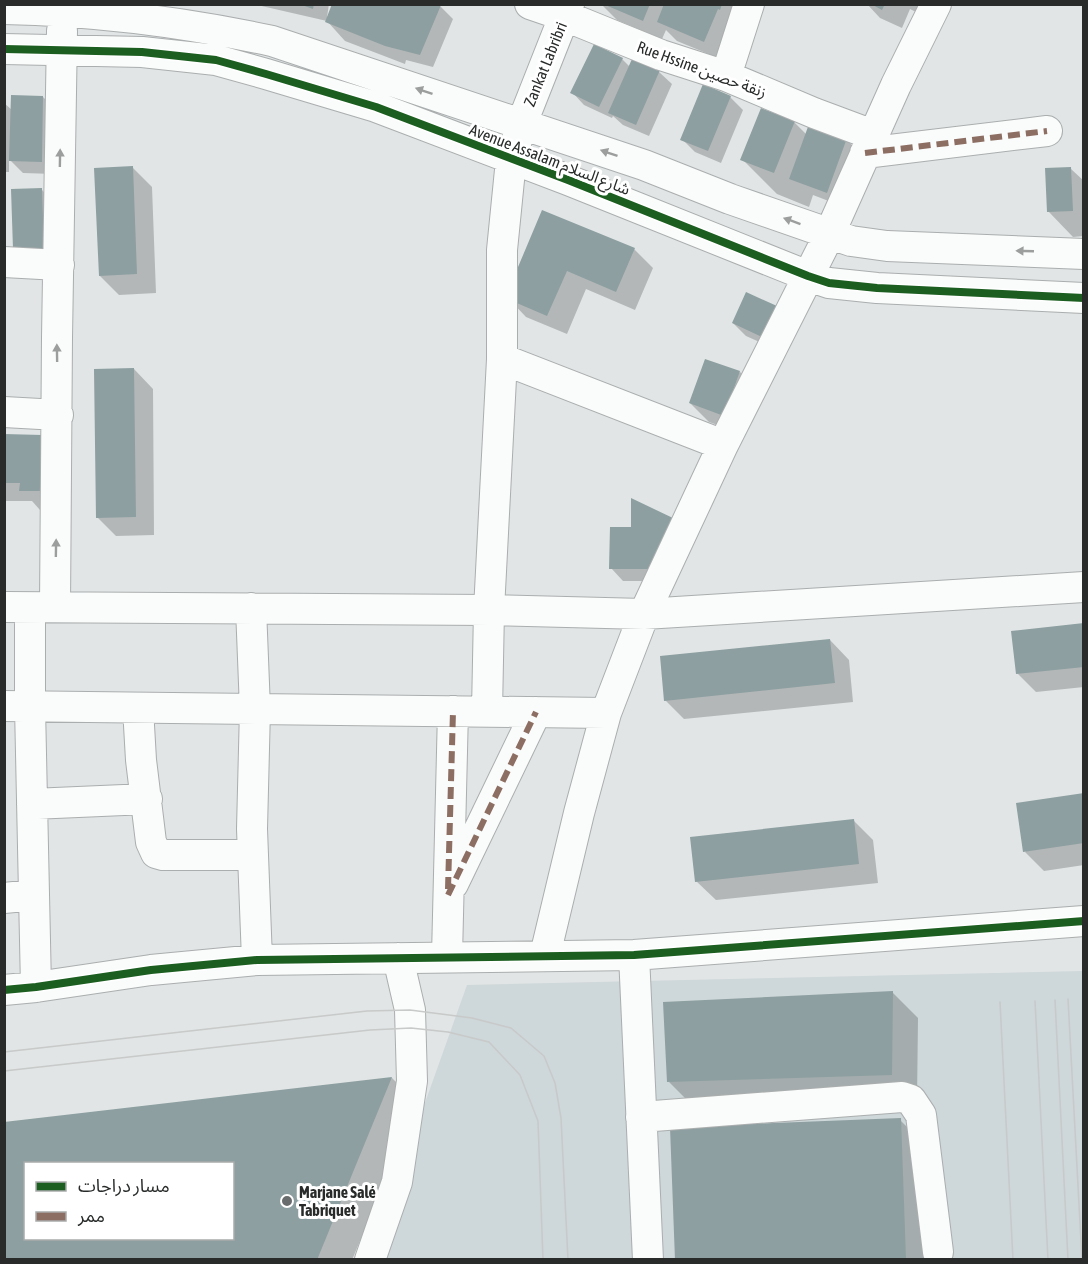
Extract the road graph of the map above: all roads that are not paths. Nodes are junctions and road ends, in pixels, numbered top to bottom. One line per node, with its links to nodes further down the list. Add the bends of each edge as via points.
1 (530, 4): 5 (street, Rue Hssine زنقة حصين)
2 (749, 4): 11 (street)
3 (936, 4): 14 (street)
4 (4, 9): 6 (street, Avenue Assalam شارع السلام)
5 (567, 10): 11 (street, Rue Hssine زنقة حصين, via 661,55); 12 (street, Zankat Labribri)
6 (61, 12): 7 (street, Avenue Assalam شارع السلام); 9 (street)
7 (222, 17): 10 (street); 12 (street, Avenue Assalam شارع السلام, one-way to 7, via 305,50)
8 (4, 49): 9 (street, Avenue Assalam شارع السلام)
9 (63, 49): 10 (street, Avenue Assalam شارع السلام); 19 (street, one-way to 9)
10 (216, 60): 15 (street, Avenue Assalam شارع السلام, via 376,106)
11 (726, 75): 14 (street, Rue Hssine زنقة حصين, via 814,113)
12 (522, 123): 15 (street, Zankat Labribri); 16 (street, Avenue Assalam شارع السلام, one-way to 12)
13 (1047, 131): 14 (street)
14 (869, 144): 16 (street)
15 (511, 160): 20 (street, Avenue Assalam شارع السلام); 22 (street, Zankat Labribri, via 502,250)
16 (829, 235): 17 (street, Avenue Assalam شارع السلام, one-way to 16, via 887,246); 20 (street)
17 (1083, 254)
18 (4, 262): 19 (street)
19 (59, 265): 24 (street, one-way to 19)
20 (808, 276): 21 (street, Avenue Assalam شارع السلام, via 856,286); 25 (street)
21 (1083, 298)
22 (502, 359): 25 (street); 29 (street, Zankat Labribri)
23 (4, 412): 24 (street)
24 (58, 416): 27 (street, one-way to 24)
25 (723, 445): 30 (street)
26 (1083, 587): 30 (street)
27 (30, 607): 28 (street); 31 (street)
28 (251, 608): 29 (street); 33 (street)
29 (489, 610): 30 (street); 35 (street, Zankat Labribri)
30 (644, 614): 37 (street)
31 (17, 707): 32 (street); 39 (street)
32 (138, 708): 33 (street); 38 (street)
33 (255, 709): 34 (street); 40 (street)
34 (453, 711): 35 (street); 41 (street)
35 (487, 711): 36 (street)
36 (536, 711): 37 (street); 41 (street)
37 (606, 713): 45 (street)
38 (147, 799): 39 (street); 40 (street, via 151,842 156,853)
39 (32, 804): 42 (street)
40 (253, 855): 49 (street)
41 (448, 895): 47 (street)
42 (34, 896): 43 (street); 50 (street)
43 (4, 898)
44 (1083, 921): 46 (street)
45 (545, 955): 46 (street); 47 (street)
46 (634, 955): 52 (street)
47 (447, 957): 48 (street)
48 (398, 958): 49 (street); 54 (street, via 410,1010 412,1081 397,1182)
49 (257, 960): 50 (street)
50 (36, 987): 51 (street)
51 (4, 990)
52 (641, 1117): 53 (street, via 902,1097 911,1100 921,1115); 55 (street)
53 (938, 1252)
54 (370, 1259)
55 (648, 1260)

